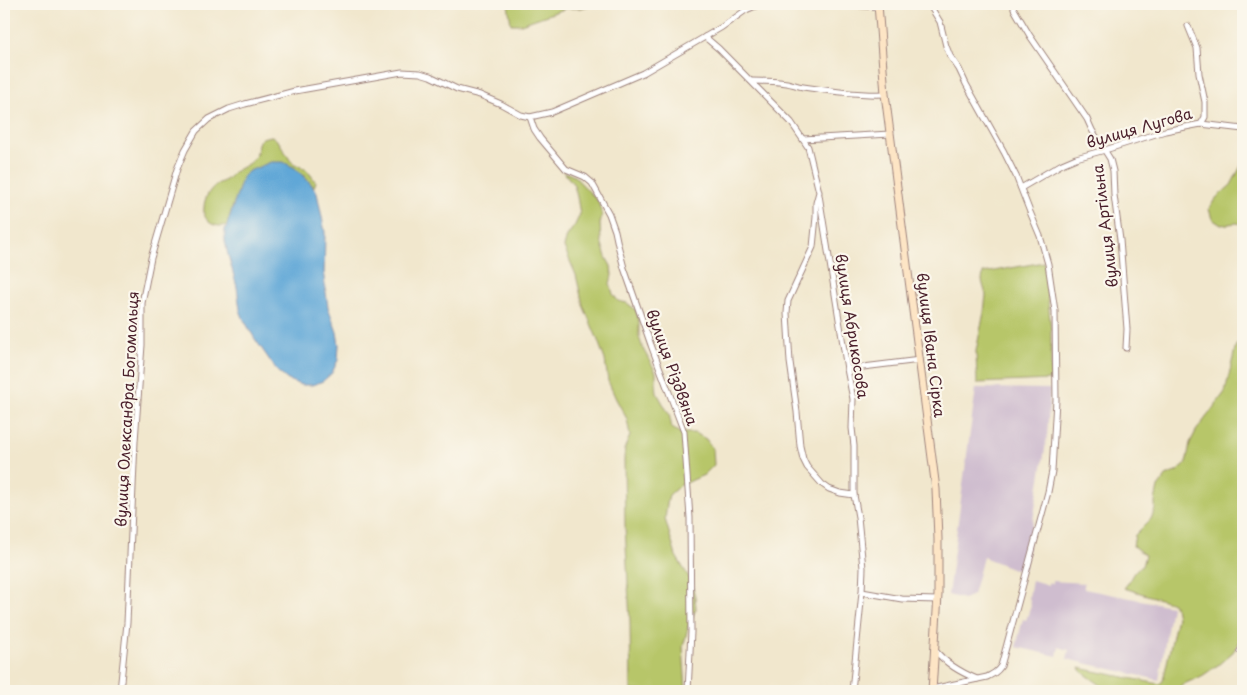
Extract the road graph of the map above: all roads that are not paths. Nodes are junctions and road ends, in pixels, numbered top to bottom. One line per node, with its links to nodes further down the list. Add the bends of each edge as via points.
1 (760, 4): 7 (street)
2 (839, 4): 4 (street)
3 (929, 4): 16 (street, via 940,22 948,51)
4 (878, 5): 9 (street, вулиця Івана Сірка)
5 (1014, 9): 15 (street, вулиця Артільна)
6 (1188, 26): 11 (street, вулиця Лугова, via 1197,48 1205,102 1205,117)
7 (705, 37): 8 (street, вулиця Абрикосова); 10 (street, via 643,73 552,112)
8 (752, 81): 9 (street, via 786,83 849,94); 14 (street, вулиця Абрикосова, via 791,122)
9 (885, 94): 13 (street, вулиця Івана Сірка)
10 (530, 118): 27 (street, вулиця Олександра Богомольця, via 430,76 402,72 295,91 245,104 214,116 196,131 177,169 142,302 127,623); 28 (street, вулиця Різдвяна, via 540,138 566,169 585,177 592,184 609,214 650,345 684,432 690,518)
11 (1201, 124): 12 (street); 15 (street, вулиця Лугова, via 1165,131)
12 (1243, 129)
13 (890, 134): 14 (street); 19 (street, вулиця Івана Сірка)
14 (803, 140): 17 (street, вулиця Абрикосова, via 808,147)
15 (1105, 150): 16 (street, вулиця Лугова, via 1062,164); 18 (street, вулиця Артільна, via 1110,159 1120,240)
16 (1021, 188): 25 (street, via 1040,236 1053,295 1056,400 1052,471 1000,666 994,674)
17 (819, 192): 20 (street, вулиця Абрикосова); 21 (street, вулиця Абрикосова, via 813,247 788,301 790,362 803,459 829,489)
18 (1126, 348)
19 (920, 360): 20 (street); 23 (street, вулиця Івана Сірка, via 936,488)
20 (846, 369): 21 (street, вулиця Абрикосова, via 853,399)
21 (854, 495): 22 (street, вулиця Абрикосова, via 863,568)
22 (862, 592): 23 (street, via 902,599); 29 (street, вулиця Абрикосова)
23 (937, 600): 24 (street, вулиця Івана Сірка)
24 (934, 649): 25 (street, via 953,667); 26 (street, вулиця Івана Сірка)
25 (978, 679): 26 (street)
26 (932, 690)
27 (120, 691)
28 (688, 691)
29 (852, 691)

